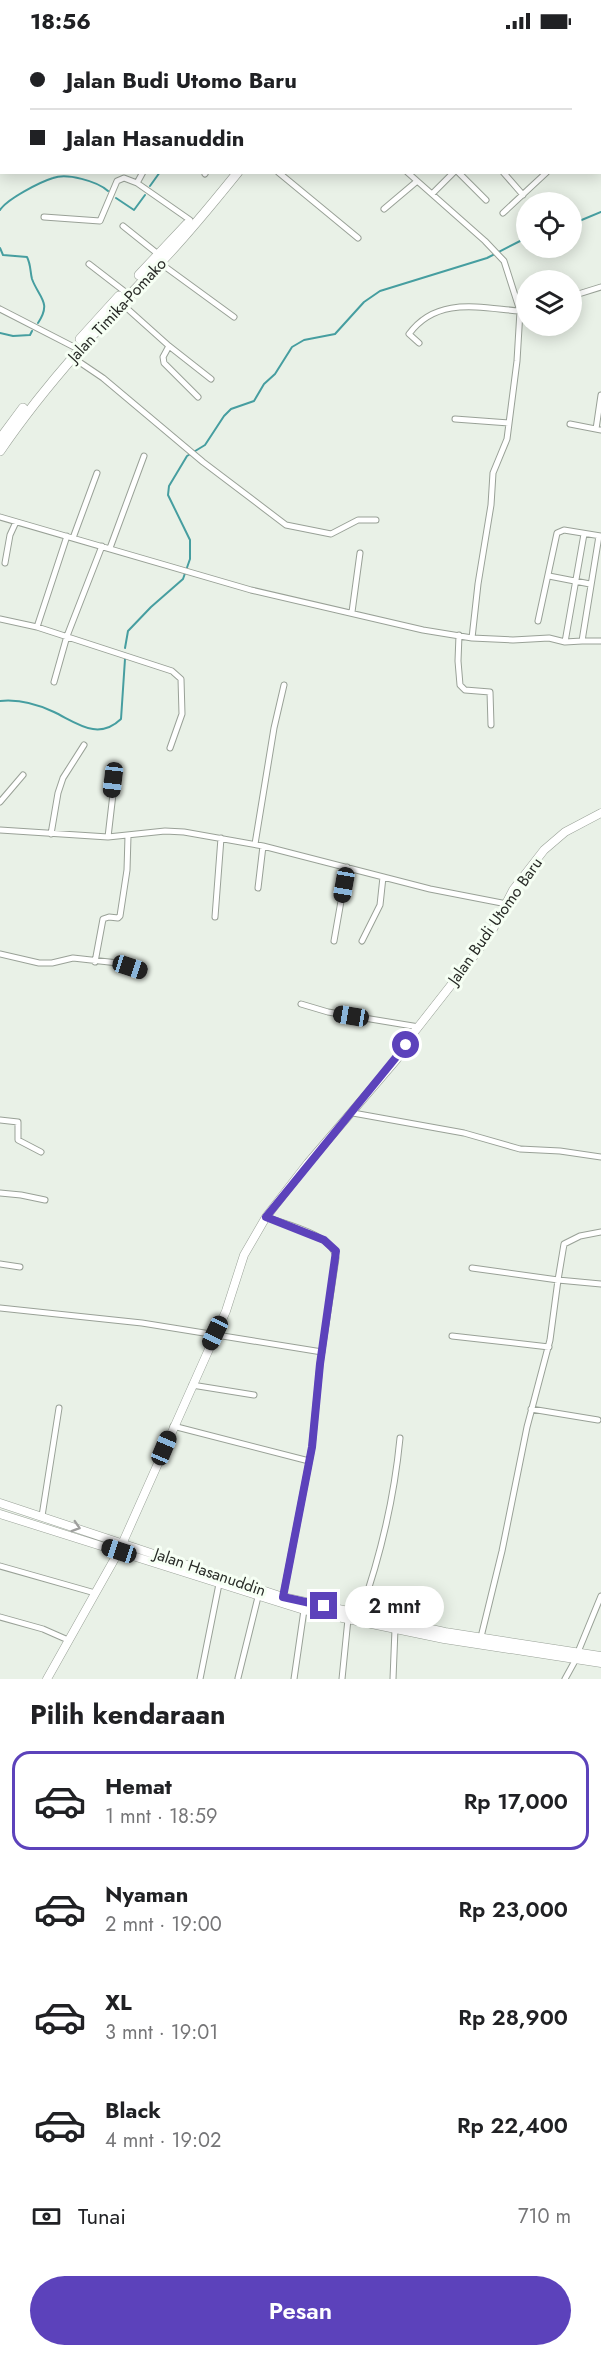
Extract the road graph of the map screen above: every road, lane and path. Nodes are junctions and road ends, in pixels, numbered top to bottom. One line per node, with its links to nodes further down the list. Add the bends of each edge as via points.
1 (142, 174): 11 (street)
2 (228, 174): 20 (highway, Jalan Timika-Pomako)
3 (236, 174): 23 (highway, Jalan Timika-Pomako)
4 (280, 174): 22 (street)
5 (409, 174): 10 (street)
6 (454, 174): 14 (street)
7 (458, 174): 15 (street)
8 (505, 174): 12 (street)
9 (545, 174): 13 (street)
10 (416, 182): 14 (street); 17 (street)
11 (137, 183): 19 (street, via 119,179 96,222); 20 (street)
12 (520, 192)
13 (526, 192)
14 (432, 194): 27 (street, via 504,261)
15 (486, 200)
16 (516, 201): 18 (street)
17 (384, 209)
18 (503, 213)
19 (44, 217)
20 (190, 220): 23 (highway, Jalan Timika-Pomako)
21 (123, 226): 23 (street)
22 (358, 238)
23 (159, 259): 26 (highway, Jalan Timika-Pomako); 29 (highway, Jalan Timika-Pomako); 32 (street)
24 (89, 264): 26 (street)
25 (601, 287): 28 (street)
26 (124, 291): 36 (highway, Jalan Timika-Pomako)
27 (516, 292)
28 (582, 293)
29 (122, 303): 35 (street); 37 (highway, Jalan Timika-Pomako)
30 (0, 309): 36 (street)
31 (516, 310): 34 (street, via 460,306 442,309 409,334)
32 (234, 316)
33 (520, 336): 42 (street)
34 (419, 343)
35 (169, 346): 38 (street); 40 (street, via 164,363)
36 (74, 347): 45 (highway, Jalan Timika-Pomako)
37 (72, 357): 46 (highway, Jalan Timika-Pomako); 50 (street, via 286,525 331,534 358,520)
38 (211, 379)
39 (601, 395): 44 (street)
40 (198, 397)
41 (455, 419): 42 (street)
42 (509, 423): 69 (street, via 505,447 493,473 492,505)
43 (570, 424): 44 (street)
44 (598, 430)
45 (0, 440)
46 (0, 451)
47 (144, 456): 57 (street)
48 (97, 473): 55 (street)
49 (0, 517): 51 (street)
50 (376, 520)
51 (16, 522): 53 (street); 59 (street)
52 (584, 534): 54 (street); 60 (street, via 564,530 557,533); 61 (street)
53 (67, 536): 55 (street); 66 (street)
54 (600, 536): 62 (street)
55 (74, 538): 56 (street)
56 (102, 546): 57 (street); 68 (street)
57 (110, 548): 63 (street, via 274,595)
58 (360, 553): 63 (street)
59 (5, 563)
60 (549, 576): 61 (street); 65 (street)
61 (576, 581): 62 (street); 72 (street)
62 (590, 584): 70 (street)
63 (351, 612): 67 (street)
64 (0, 619): 66 (street)
65 (538, 621)
66 (37, 627): 68 (street)
67 (459, 635): 69 (street); 75 (street, via 460,685 465,690 490,692)
68 (67, 636): 73 (street); 77 (street, via 165,667 182,679 182,714)
69 (472, 638): 72 (street, via 549,638)
70 (582, 641): 71 (street); 72 (street)
71 (601, 641)
72 (565, 642)
73 (54, 682)
74 (284, 685): 87 (street)
75 (491, 725)
76 (84, 745): 83 (street, via 63,778)
77 (170, 748)
78 (116, 768): 85 (street)
79 (23, 775): 80 (street)
80 (0, 802)
81 (601, 813): 92 (street, Jalan Budi Utomo Baru, via 565,832 544,850)
82 (0, 830): 83 (street)
83 (51, 834): 85 (street)
84 (128, 836): 85 (street); 86 (street, via 165,831); 97 (street, via 120,916 103,919)
85 (108, 837)
86 (221, 838): 87 (street); 93 (street)
87 (255, 844): 88 (street)
88 (263, 846): 89 (street); 91 (street)
89 (347, 867): 90 (street); 94 (street)
90 (383, 877): 92 (street); 95 (street, via 380,905)
91 (258, 888)
92 (507, 904): 100 (street, Jalan Budi Utomo Baru, via 477,952)
93 (215, 916)
94 (334, 941)
95 (362, 941)
96 (0, 954): 97 (street, via 39,963 73,958)
97 (95, 962): 98 (street, via 118,963)
98 (144, 972)
99 (302, 1004): 100 (street)
100 (419, 1027): 101 (street, Jalan Budi Utomo Baru)
101 (352, 1113): 104 (street, via 464,1133 520,1149); 107 (street, Jalan Budi Utomo Baru)
102 (0, 1120): 103 (street, via 18,1122 18,1140)
103 (41, 1152)
104 (601, 1158)
105 (0, 1193): 106 (street)
106 (45, 1200)
107 (266, 1217): 115 (street, Jalan Budi Utomo Baru, via 244,1255); 118 (street, via 324,1240 336,1251)
108 (601, 1232): 112 (street, via 564,1244)
109 (0, 1264): 110 (street)
110 (20, 1267)
111 (472, 1268): 112 (street)
112 (558, 1280): 113 (street); 117 (street)
113 (601, 1284)
114 (0, 1308): 115 (street)
115 (215, 1333): 118 (street); 119 (street, Jalan Budi Utomo Baru)
116 (452, 1336): 117 (street)
117 (549, 1347): 122 (street)
118 (322, 1352): 126 (street)
119 (192, 1385): 120 (street); 124 (street, Jalan Budi Utomo Baru)
120 (254, 1395)
121 (59, 1408): 129 (street)
122 (531, 1410): 123 (street); 145 (street)
123 (598, 1420)
124 (173, 1426): 126 (street); 130 (street, Jalan Budi Utomo Baru)
125 (400, 1438): 140 (street, via 389,1519)
126 (309, 1461): 138 (street)
127 (0, 1503): 129 (street, Jalan Hasanuddin)
128 (0, 1514): 131 (street, Jalan Hasanuddin)
129 (42, 1516): 130 (street, Jalan Hasanuddin, one-way to 130)
130 (123, 1542): 131 (street, Jalan Budi Utomo Baru); 134 (street, Jalan Hasanuddin)
131 (119, 1551): 133 (street, Jalan Hasanuddin); 135 (street, Jalan Budi Utomo Baru)
132 (0, 1566): 135 (street)
133 (219, 1584): 134 (street, Jalan Hasanuddin); 151 (street)
134 (244, 1589): 137 (street, Jalan Hasanuddin); 138 (street, Jalan Hasanuddin)
135 (95, 1593): 144 (street, Jalan Budi Utomo Baru)
136 (601, 1596): 146 (street)
137 (258, 1597): 139 (street, Jalan Hasanuddin); 149 (street)
138 (283, 1597): 140 (street, Jalan Hasanuddin)
139 (304, 1610): 142 (street, Jalan Hasanuddin); 152 (street)
140 (360, 1614): 145 (street, Jalan Hasanuddin)
141 (0, 1617): 144 (street)
142 (348, 1619): 143 (street, Jalan Hasanuddin); 153 (street)
143 (395, 1629): 145 (street, Jalan Hasanuddin); 154 (street)
144 (68, 1640): 150 (street, Jalan Budi Utomo Baru)
145 (480, 1641): 146 (street, Jalan Hasanuddin)
146 (577, 1656): 147 (street, Jalan Hasanuddin); 148 (street, Jalan Hasanuddin); 155 (street)
147 (601, 1656)
148 (601, 1664)
149 (238, 1677)
150 (47, 1679)
151 (200, 1679)
152 (294, 1679)
153 (342, 1679)
154 (393, 1679)
155 (565, 1679)

